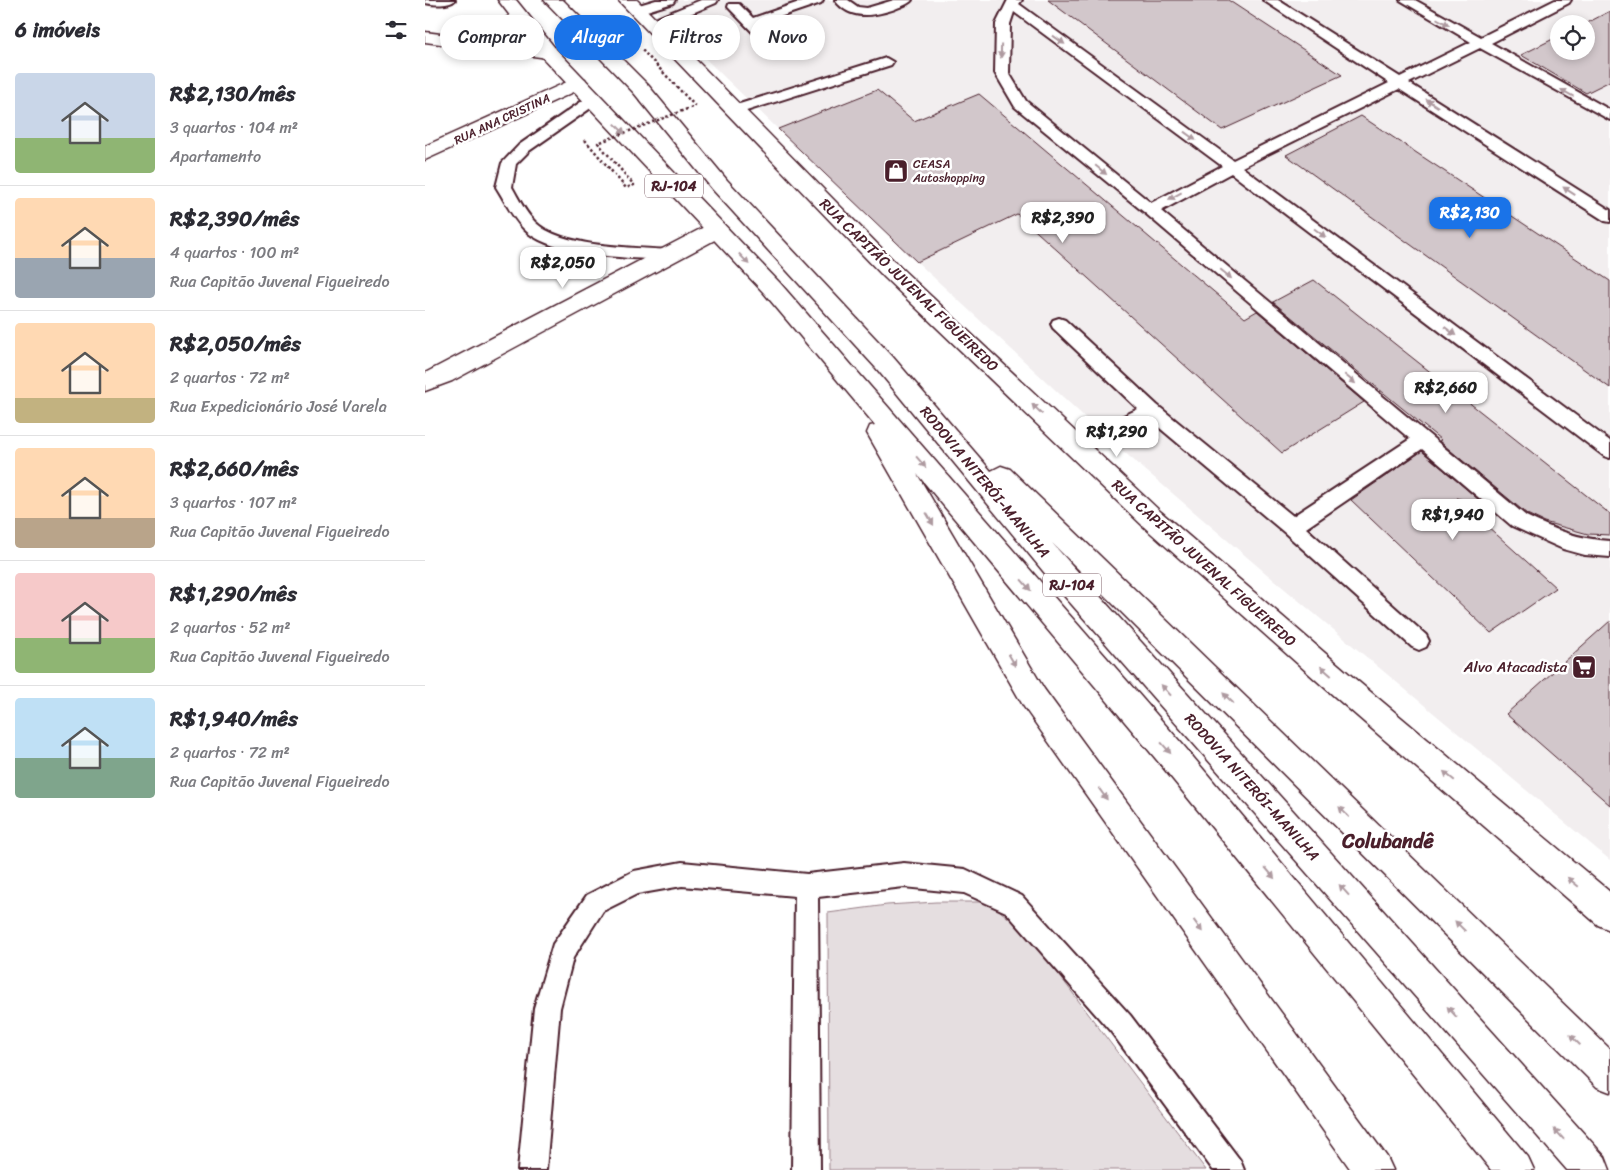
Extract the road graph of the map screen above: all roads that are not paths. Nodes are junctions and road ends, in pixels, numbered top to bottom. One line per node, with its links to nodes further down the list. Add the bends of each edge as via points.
1 (429, 0): 2 (lane)
2 (449, 0)
3 (507, 0): 16 (main road, RJ-104)
4 (553, 0): 38 (main road, RODOVIA NITERÓI-MANILHA / RJ-104, via 641,89 721,185)
5 (669, 0): 15 (lane)
6 (712, 0): 15 (lane)
7 (817, 0): 17 (lane)
8 (841, 0): 9 (lane, via 862,12)
9 (907, 0)
10 (1269, 0): 27 (lane)
11 (1406, 0): 21 (lane, one-way to 21)
12 (1565, 0): 21 (lane)
13 (1013, 2): 32 (lane, one-way to 32); 33 (lane, one-way to 33, via 1003,24 1002,74 1020,104)
14 (734, 7): 18 (lane)
15 (638, 12): 29 (main road, RUA CAPITÃO JUVENAL FIGUEIREDO)
16 (518, 15)
17 (774, 15)
18 (750, 22)
19 (425, 37): 20 (main road)
20 (440, 39)
21 (1481, 44): 27 (lane); 30 (lane, one-way to 21)
22 (544, 47): 24 (main road, RJ-104)
23 (544, 52): 24 (main road)
24 (548, 52): 26 (main road, RJ-104)
25 (886, 62): 29 (lane)
26 (578, 83): 28 (main road, RJ-104); 31 (main road, RUA ANA CRISTINA)
27 (1401, 83): 32 (lane); 34 (lane, one-way to 27)
28 (593, 100): 35 (main road, RJ-104, one-way to 35); 36 (lane, via 523,148 509,163 504,188 531,228 553,240 598,249)
29 (735, 110): 43 (main road, RUA CAPITÃO JUVENAL FIGUEIREDO, one-way to 29, via 892,272)
30 (1610, 116)
31 (425, 154)
32 (1231, 166): 33 (lane, one-way to 33); 44 (lane, one-way to 44)
33 (1149, 210): 42 (lane, one-way to 42)
34 (1610, 217)
35 (716, 230): 36 (main road); 39 (main road, RJ-104, one-way to 39, via 772,288)
36 (669, 255): 40 (main road, via 444,375)
37 (1059, 324): 41 (lane)
38 (884, 362): 50 (main road, one-way to 38); 56 (main road, RODOVIA NITERÓI-MANILHA / RJ-104, one-way to 38, via 1063,574)
39 (843, 371): 54 (main road, one-way to 54, via 1034,698); 55 (main road, RJ-104, one-way to 55, via 1172,755)
40 (425, 382)
41 (1151, 410): 43 (lane); 45 (lane)
42 (1422, 440): 45 (lane); 46 (lane, via 1519,522 1553,539)
43 (1076, 447): 49 (main road, RUA CAPITÃO JUVENAL FIGUEIREDO, one-way to 43, via 1263,616)
44 (1610, 451)
45 (1291, 526): 47 (lane)
46 (1610, 549)
47 (1419, 641)
48 (807, 886): 51 (lane, via 682,874 634,883 595,903 562,953 547,1008); 52 (lane); 53 (lane, via 904,875 965,881 1014,904 1121,1024)
49 (1610, 913)
50 (1610, 1074)
51 (532, 1170)
52 (806, 1170)
53 (1230, 1170)
54 (1374, 1170)
55 (1515, 1170)
56 (1592, 1170)

